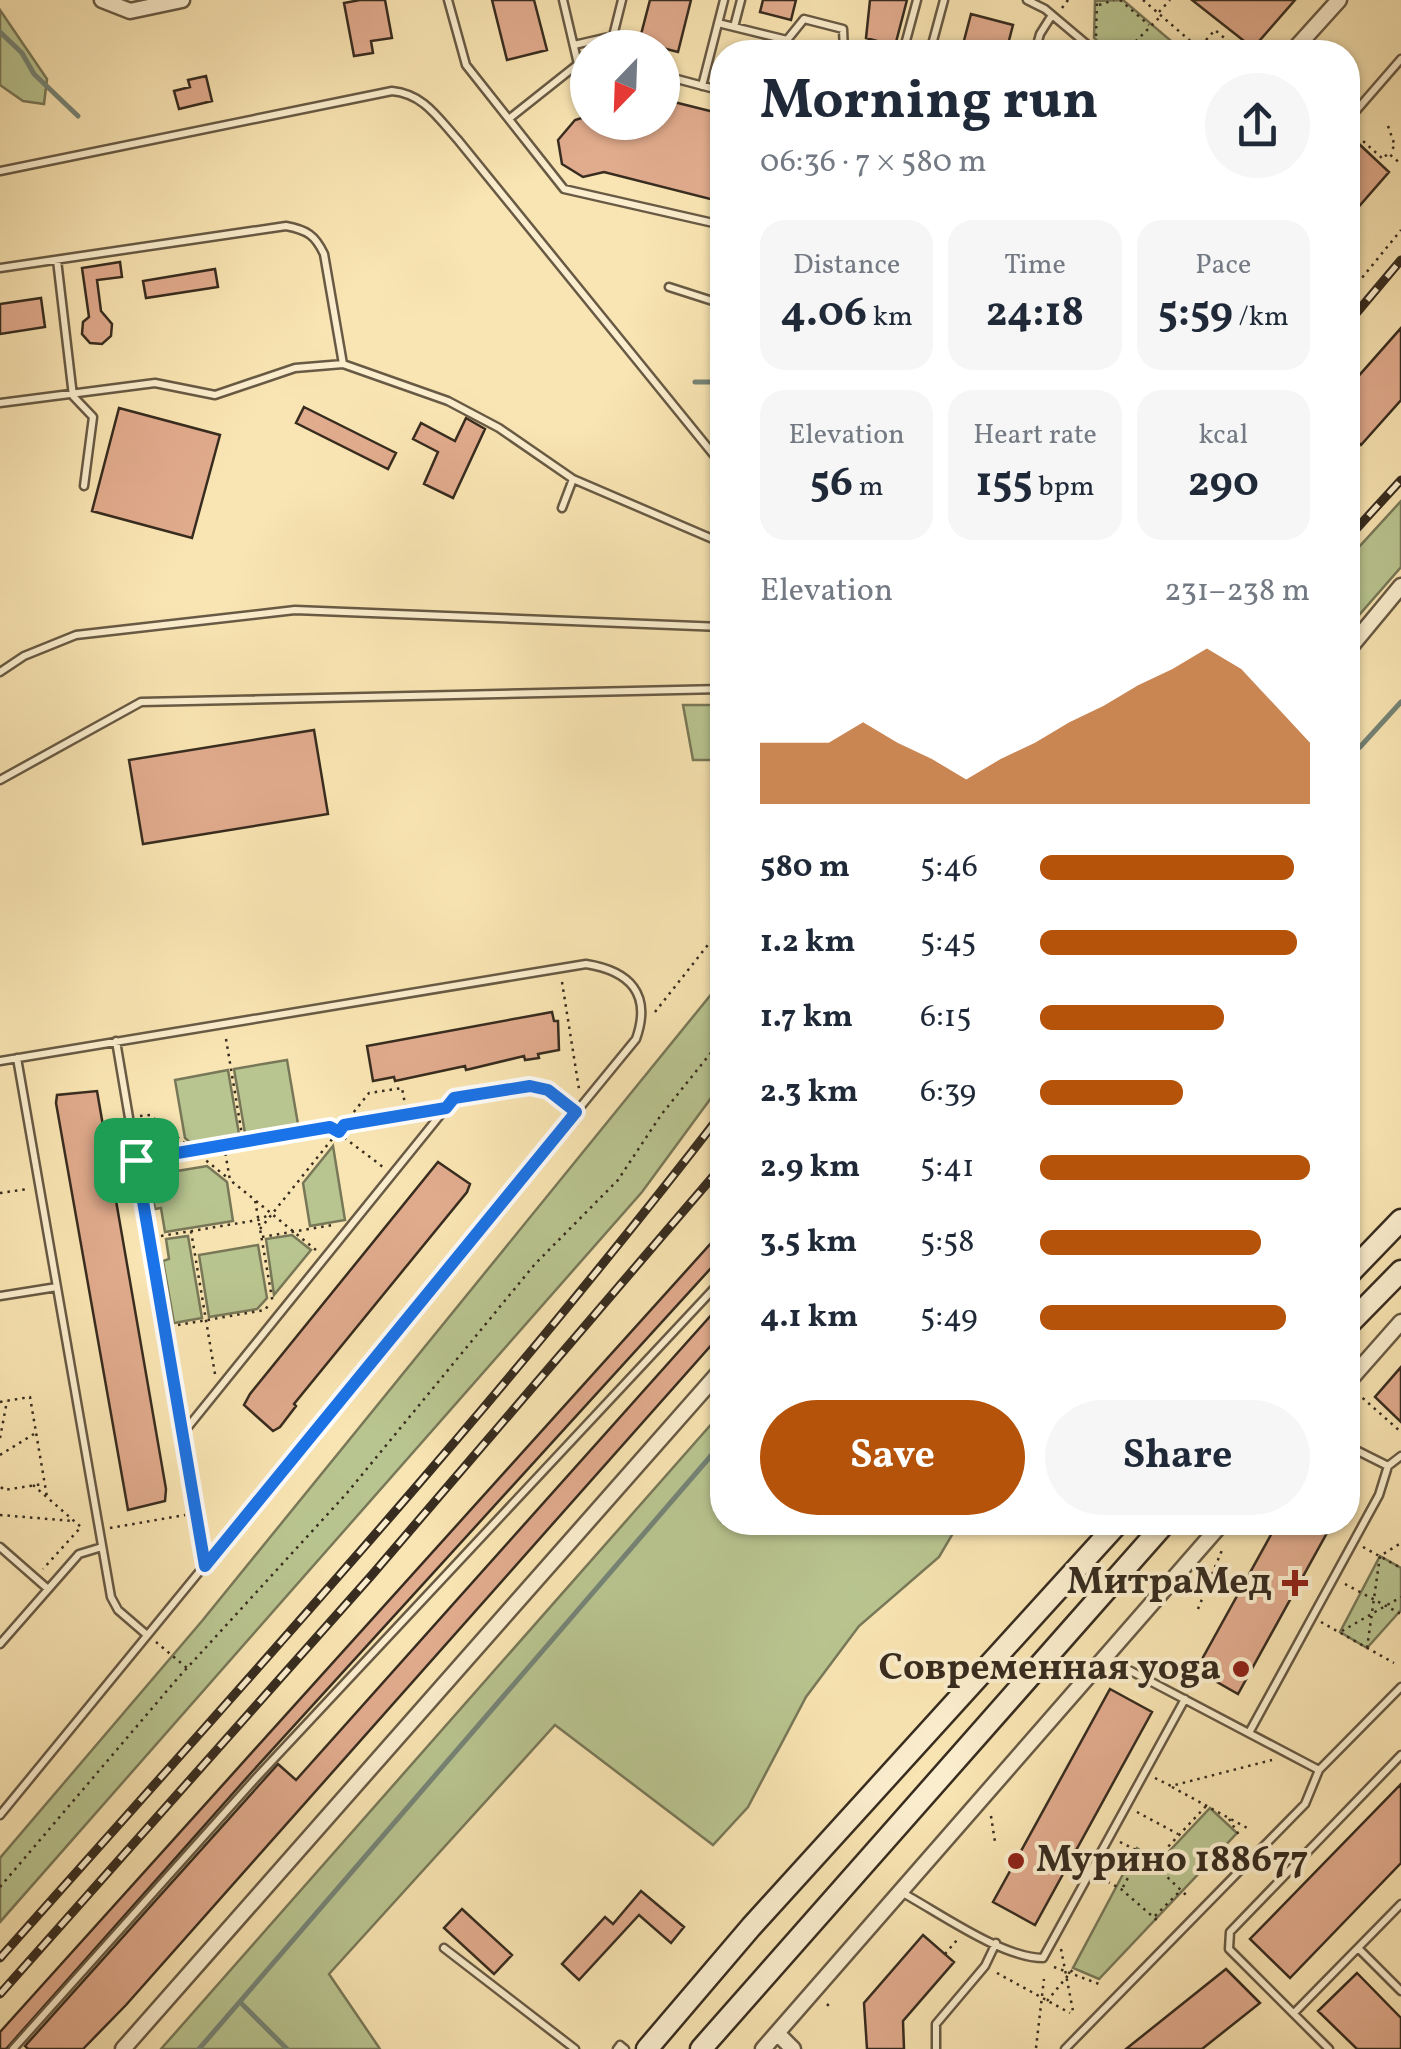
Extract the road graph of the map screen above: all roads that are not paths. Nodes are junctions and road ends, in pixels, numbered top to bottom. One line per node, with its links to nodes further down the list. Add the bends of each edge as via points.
1 (102, 0): 2 (street, via 130,11)
2 (182, 0)
3 (448, 0): 33 (lane, via 466,65)
4 (563, 0): 15 (lane)
5 (622, 0): 16 (lane)
6 (724, 0): 13 (lane)
7 (742, 0): 14 (lane)
8 (917, 0): 21 (lane)
9 (944, 0): 22 (lane)
10 (1027, 0): 12 (lane)
11 (1339, 0): 25 (street)
12 (1052, 15): 23 (lane); 24 (lane)
13 (718, 23): 14 (lane); 17 (lane)
14 (734, 27): 19 (lane)
15 (570, 30)
16 (614, 30)
17 (714, 40)
18 (787, 40): 20 (lane, via 804,19 843,29)
19 (787, 40)
20 (843, 40)
21 (907, 40)
22 (933, 40)
23 (1038, 40)
24 (1082, 40)
25 (1303, 40)
26 (710, 54): 30 (lane)
27 (1401, 59): 32 (lane)
28 (570, 70): 33 (lane)
29 (680, 80): 30 (lane)
30 (702, 86): 31 (lane)
31 (710, 88)
32 (1360, 109)
33 (510, 118): 35 (lane, via 564,190)
34 (0, 172): 43 (lane, via 407,93 422,100 458,140)
35 (710, 222)
36 (56, 260): 37 (lane); 40 (lane, via 286,226 305,230 324,254); 41 (lane)
37 (0, 268)
38 (669, 287): 39 (lane)
39 (710, 300)
40 (343, 364): 41 (lane, via 295,368 216,395 155,383); 44 (lane, via 448,402)
41 (73, 396): 42 (lane); 45 (lane, via 92,417)
42 (0, 402)
43 (710, 450)
44 (573, 479): 46 (lane); 47 (lane)
45 (84, 486)
46 (562, 508)
47 (710, 537)
48 (1401, 586): 50 (street)
49 (710, 627): 51 (lane, via 295,610 76,634)
50 (1360, 636)
51 (0, 672)
52 (710, 689): 53 (lane, via 140,702)
53 (0, 780)
54 (116, 1041): 55 (lane); 57 (lane, via 586,964 626,977 642,1023 636,1040); 68 (lane)
55 (17, 1058): 56 (lane); 61 (lane)
56 (0, 1061)
57 (576, 1112): 68 (lane, via 548,1090 530,1086 454,1098); 79 (lane)
58 (1401, 1220): 59 (street)
59 (1360, 1263)
60 (1401, 1271): 64 (street)
61 (57, 1287): 63 (lane); 78 (lane)
62 (710, 1293): 98 (lane)
63 (0, 1296)
64 (1360, 1313)
65 (1401, 1322): 66 (street)
66 (1360, 1376)
67 (710, 1383): 99 (street)
68 (183, 1433): 79 (lane)
69 (1360, 1452): 71 (lane)
70 (1401, 1456): 71 (lane)
71 (1388, 1466): 72 (lane)
72 (1360, 1530)
73 (1107, 1535): 103 (street)
74 (1155, 1535): 104 (street)
75 (1212, 1535): 83 (street)
76 (1357, 1535): 86 (lane)
77 (0, 1547): 80 (lane)
78 (102, 1547): 80 (lane, via 78,1554); 81 (lane, via 111,1597)
79 (205, 1566): 81 (lane)
80 (48, 1589): 82 (lane)
81 (147, 1635): 89 (lane)
82 (0, 1644)
83 (1106, 1658): 85 (lane); 90 (street)
84 (1401, 1687): 88 (lane)
85 (1186, 1699): 86 (lane); 92 (lane, via 1043,1958)
86 (1250, 1731): 88 (lane)
87 (1401, 1755): 96 (lane, via 1232,1928 1229,1949)
88 (1319, 1770): 108 (lane, via 1305,1804)
89 (0, 1816)
90 (900, 1892): 92 (lane); 97 (street)
91 (1401, 1904): 94 (lane)
92 (996, 1943): 107 (lane, via 936,2024)
93 (444, 1948): 100 (lane)
94 (1358, 1948): 95 (lane); 96 (lane)
95 (1401, 1991)
96 (1294, 2013): 109 (lane)
97 (777, 2033): 105 (street); 106 (street)
98 (13, 2049)
99 (123, 2049)
100 (575, 2049)
101 (617, 2049): 102 (lane)
102 (625, 2049)
103 (647, 2049)
104 (701, 2049)
105 (763, 2049)
106 (793, 2049)
107 (936, 2049)
108 (1065, 2049)
109 (1330, 2049)

